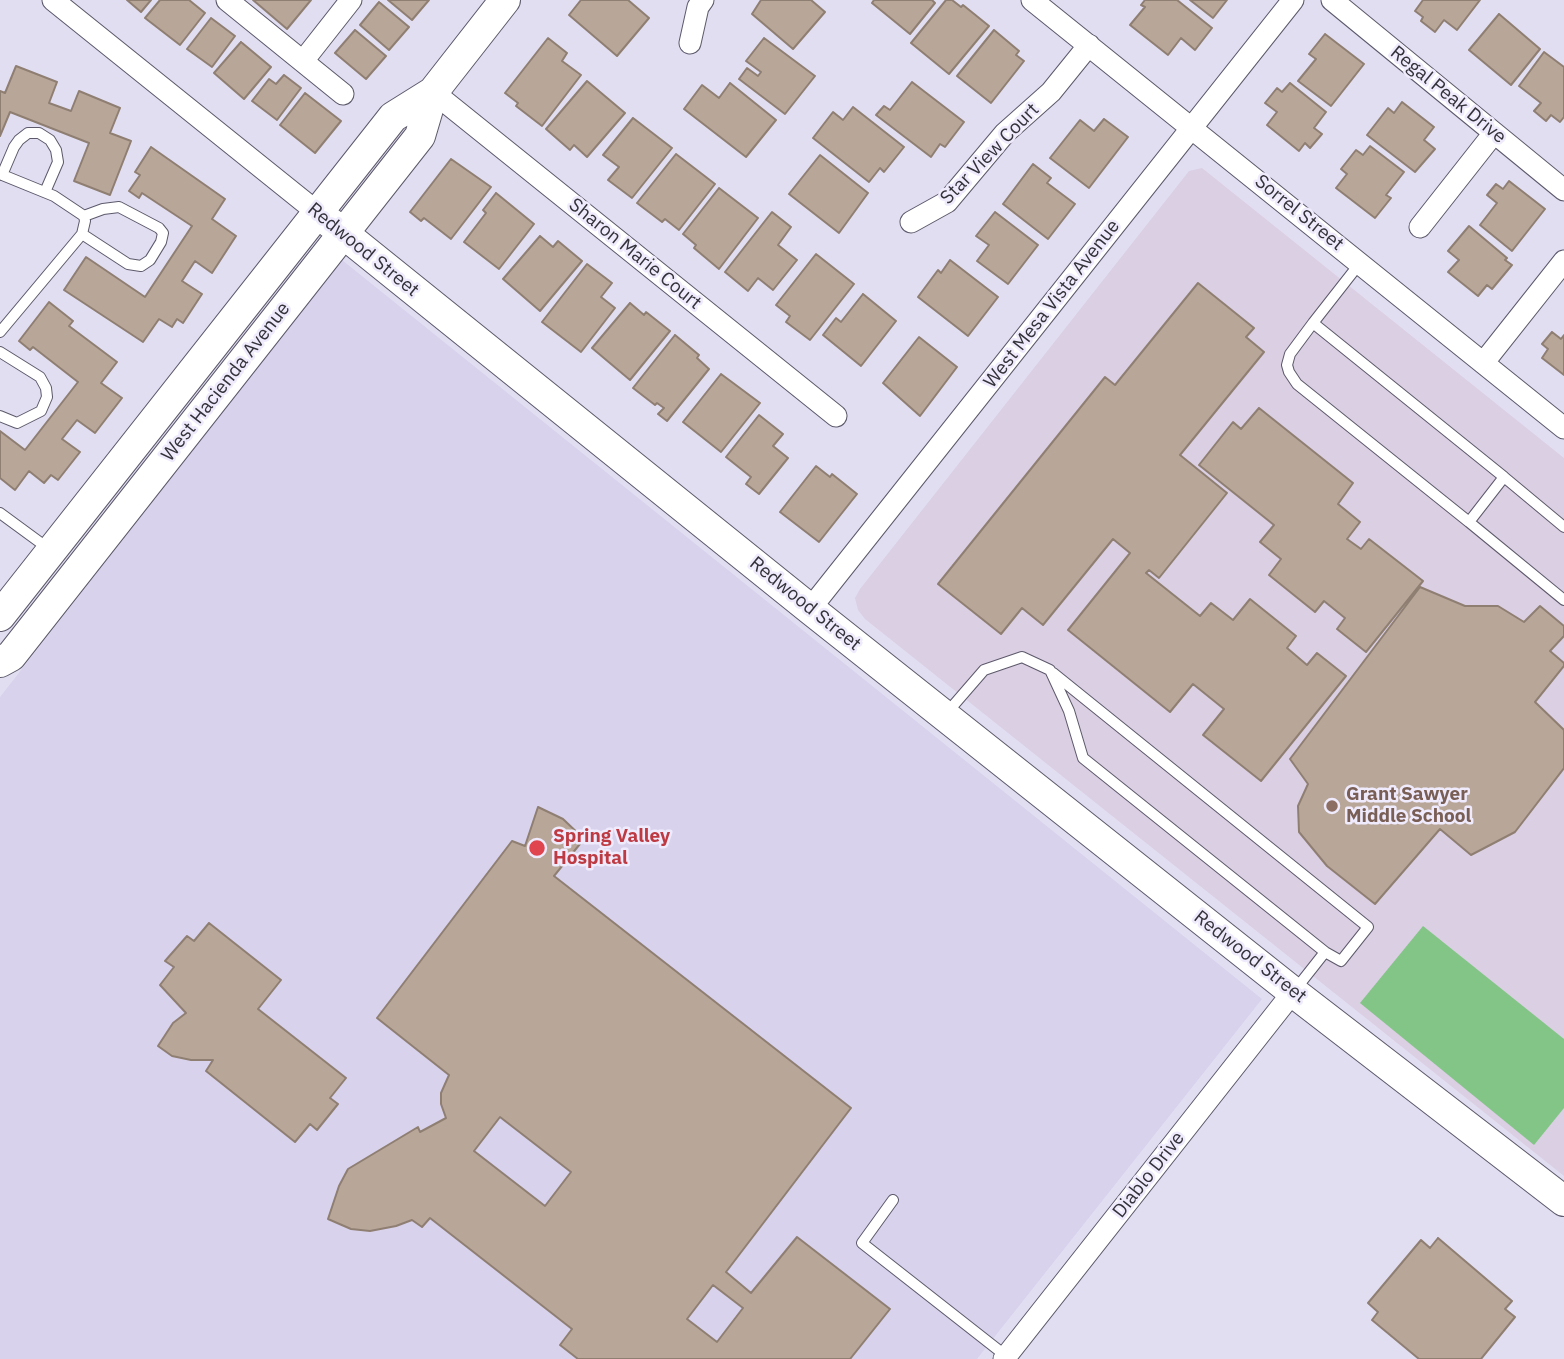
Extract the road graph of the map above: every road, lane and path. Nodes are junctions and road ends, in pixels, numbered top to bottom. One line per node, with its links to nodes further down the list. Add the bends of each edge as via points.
1 (52, 0): 19 (street, Redwood Street)
2 (227, 0): 11 (street)
3 (351, 0): 11 (street)
4 (505, 0): 12 (street, West Hacienda Avenue)
5 (703, 0): 9 (street)
6 (1032, 0): 10 (street, Sorrel Street)
7 (1293, 0): 14 (street, West Mesa Vista Avenue)
8 (1332, 0): 15 (street, Regal Peak Drive)
9 (691, 43)
10 (1089, 45): 14 (street, Sorrel Street); 21 (street, Star View Court, via 947,202)
11 (303, 61): 13 (street)
12 (433, 92): 19 (street, West Hacienda Avenue, via 393,117); 23 (street, West Hacienda Avenue, via 420,136); 32 (street, Sharon Marie Court)
13 (343, 94)
14 (1192, 127): 26 (street, Sorrel Street); 40 (street, West Mesa Vista Avenue)
15 (1494, 133): 17 (street, Regal Peak Drive); 22 (street)
16 (1, 174): 18 (lane); 18 (lane, via 19,140 28,133 39,133 50,140 58,162)
17 (1564, 190)
18 (45, 192): 20 (lane)
19 (318, 213): 23 (street, Redwood Street); 38 (street, West Hacienda Avenue)
20 (84, 216): 24 (lane); 24 (lane, via 119,207 163,233 150,260 141,266 128,264)
21 (911, 222)
22 (1420, 227)
23 (343, 233): 40 (street, Redwood Street); 42 (street, West Hacienda Avenue, via 11,656)
24 (82, 234): 28 (lane)
25 (1564, 261): 30 (street)
26 (1361, 262): 27 (lane); 30 (street, Sorrel Street)
27 (1313, 323): 34 (lane); 36 (lane, via 1288,359 1292,379)
28 (0, 332)
29 (0, 352): 31 (lane, via 40,377 47,397 41,411 18,423)
30 (1484, 362): 33 (street, Sorrel Street)
31 (0, 416)
32 (836, 416)
33 (1564, 428)
34 (1504, 477): 36 (lane); 37 (lane)
35 (0, 513): 38 (lane)
36 (1469, 522): 39 (lane)
37 (1564, 527)
38 (51, 551): 41 (street, West Hacienda Avenue)
39 (1564, 600)
40 (810, 609): 44 (street, Redwood Street)
41 (0, 616)
42 (0, 662)
43 (1050, 670): 44 (lane, via 1022,657 984,670); 45 (lane, via 1083,758); 45 (lane, via 1368,927 1341,961)
44 (945, 715): 46 (street, Redwood Street)
45 (1325, 952): 46 (lane)
46 (1293, 992): 48 (street, Redwood Street); 49 (street, Diablo Drive)
47 (893, 1200): 49 (lane, via 862,1242)
48 (1564, 1201)
49 (1005, 1357)

